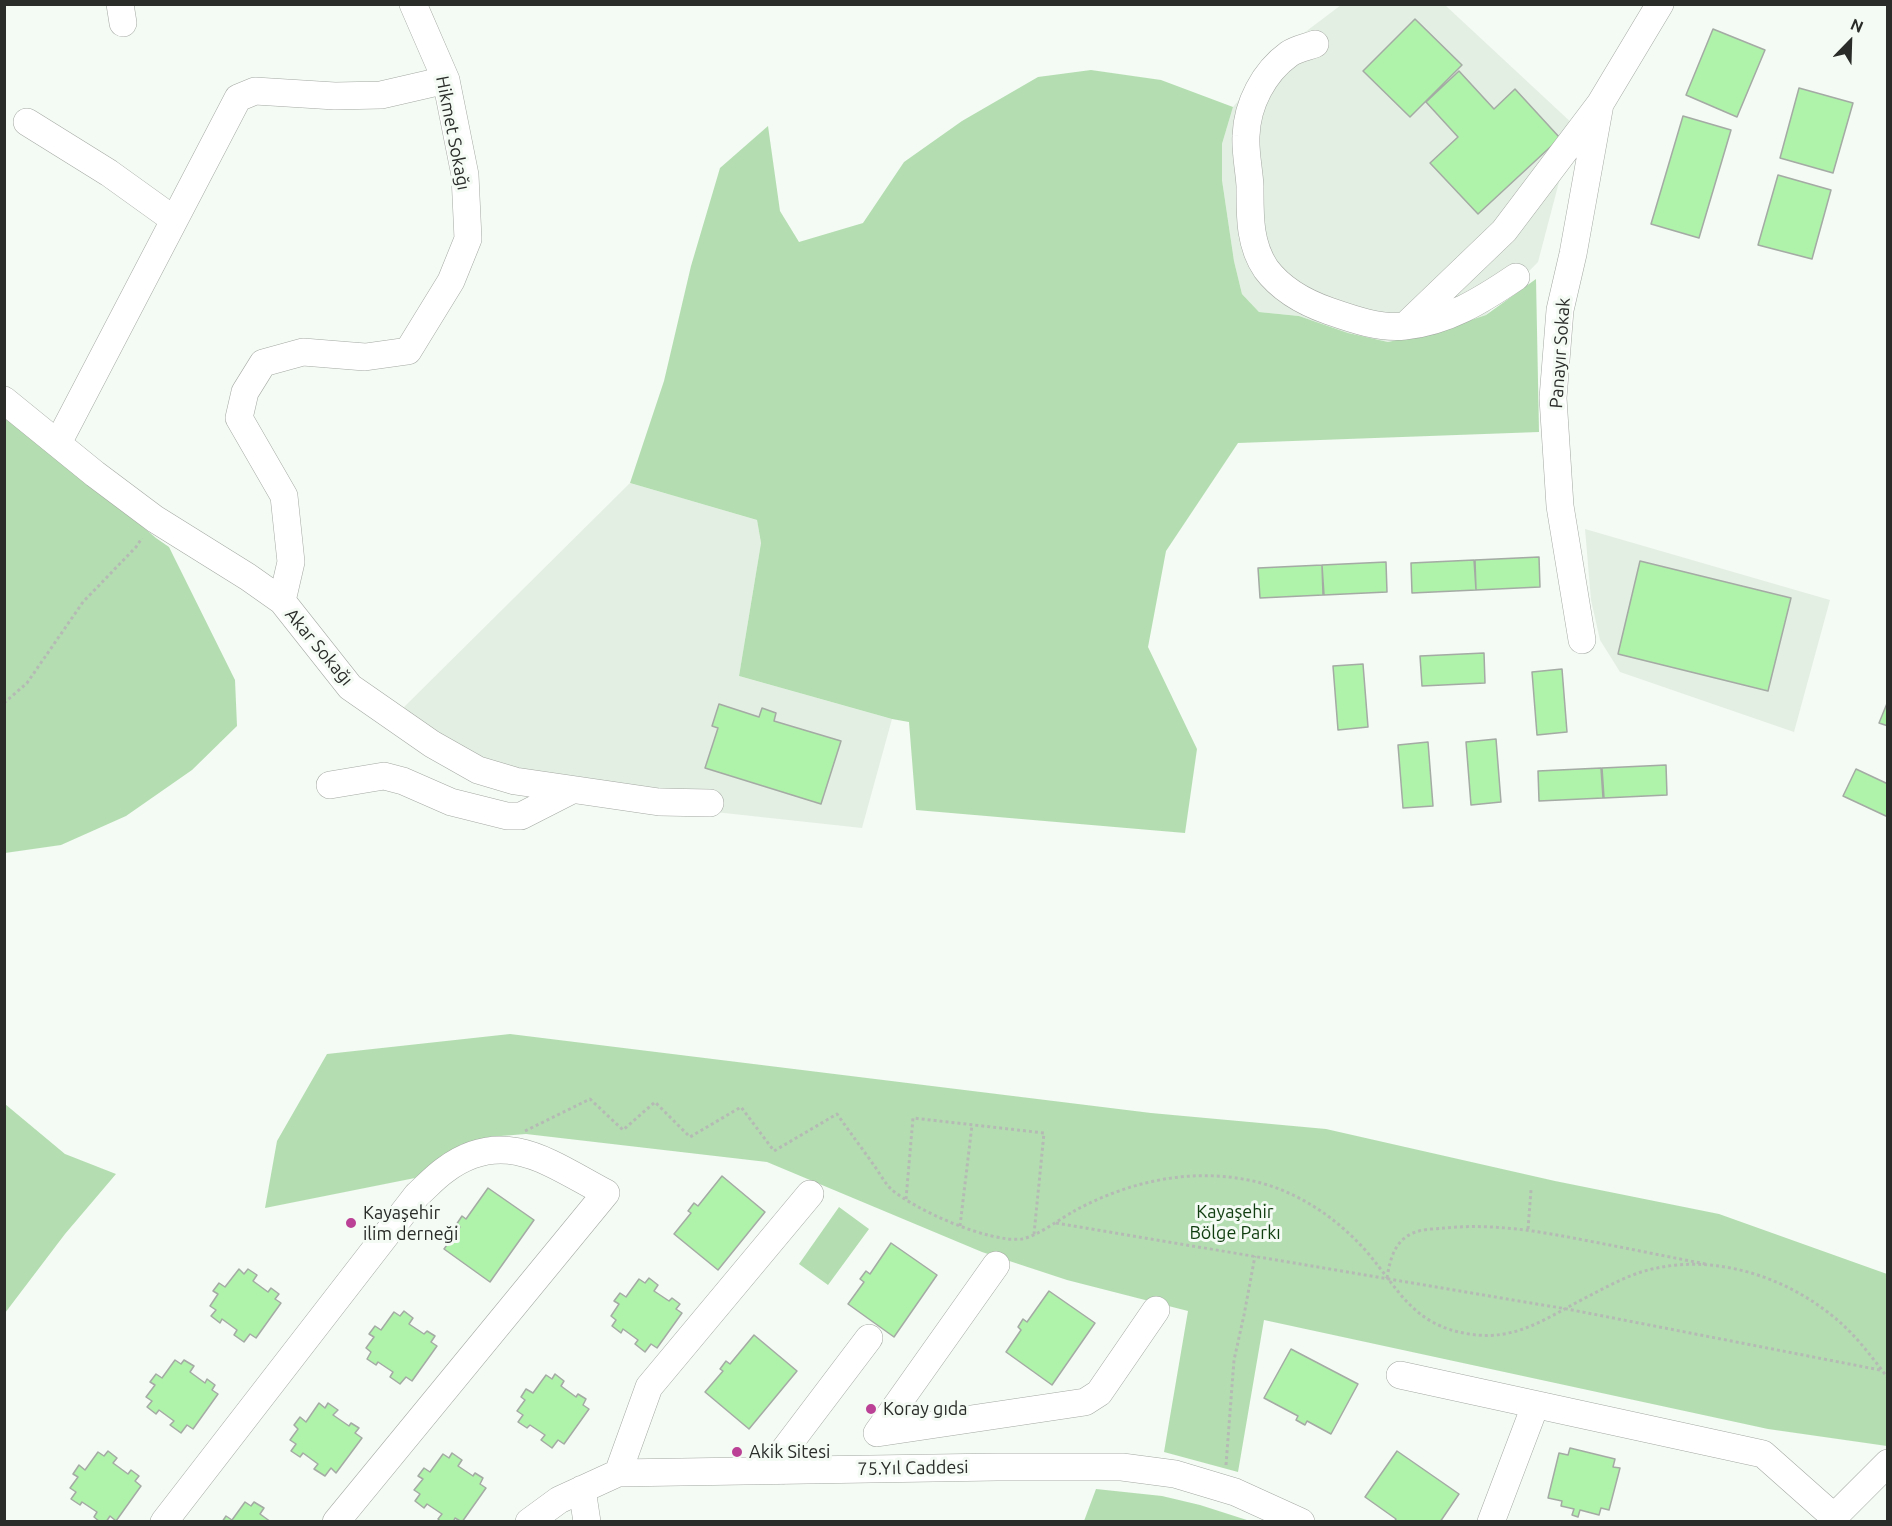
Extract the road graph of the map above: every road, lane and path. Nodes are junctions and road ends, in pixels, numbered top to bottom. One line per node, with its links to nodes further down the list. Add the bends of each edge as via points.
1 (413, 4): 4 (street, Hikmet Sokağı)
2 (1660, 4): 5 (street)
3 (1315, 44): 9 (street, via 1291,52 1273,69 1262,82 1250,113 1246,136 1252,242 1267,269 1286,289 1313,305 1378,325)
4 (446, 80): 7 (street, via 381,95 255,91 244,94 234,102); 13 (street, Hikmet Sokağı, via 465,176 468,239 451,281 408,351 365,357 303,352 263,363 245,392 239,418 284,496 291,562)
5 (1600, 104): 9 (street, via 1504,231); 14 (street, Panayır Sokak, via 1560,309 1553,398 1560,507)
6 (27, 122): 7 (street)
7 (173, 219): 11 (street)
8 (1516, 277): 9 (street, via 1456,314)
9 (1404, 326)
10 (4, 400): 11 (street, Akar Sokağı)
11 (58, 442): 12 (street, Akar Sokağı)
12 (155, 519): 13 (street, Akar Sokağı); 15 (path, via 136,548 83,602 27,682)
13 (282, 601): 17 (street, Akar Sokağı, via 350,687 432,744 488,773 515,782)
14 (1582, 640)
15 (4, 703)
16 (330, 785): 17 (street, via 384,776 451,802 507,816 521,816)
17 (572, 790): 18 (street, Akar Sokağı, via 658,802)
18 (710, 803)
19 (972, 1125): 23 (path, via 913,1118); 25 (path); 27 (path, via 1044,1133)
20 (519, 1134): 23 (path, via 590,1099 623,1130 655,1102 690,1137 741,1107 774,1151 837,1114 890,1187)
21 (1531, 1190): 26 (path)
22 (810, 1194): 43 (street, via 649,1387)
23 (906, 1199): 25 (path)
24 (1055, 1222): 27 (path); 28 (path); 31 (path, via 1140,1183 1209,1175 1248,1180 1289,1192 1319,1210 1345,1230)
25 (960, 1226): 27 (path, via 1001,1237 1022,1239)
26 (1528, 1229): 30 (path); 31 (path, via 1461,1226 1413,1233 1395,1247)
27 (1034, 1234)
28 (1255, 1256): 31 (path); 44 (path, via 1233,1360)
29 (996, 1265): 39 (street)
30 (1724, 1267): 32 (path, via 1657,1268 1626,1278); 35 (path, via 1790,1287 1815,1303 1843,1325)
31 (1387, 1278): 32 (path); 32 (path, via 1415,1311 1430,1321 1468,1334 1511,1334)
32 (1567, 1309): 35 (path)
33 (1156, 1310): 39 (street, via 1099,1393 1085,1401)
34 (869, 1338): 42 (street, via 785,1449)
35 (1881, 1370): 37 (path)
36 (1400, 1375): 38 (street)
37 (1887, 1378)
38 (1535, 1406): 46 (street, via 1762,1454); 52 (street)
39 (877, 1433): 41 (street)
40 (1887, 1463): 46 (street)
41 (864, 1469): 42 (street, 75.Yıl Caddesi); 44 (street, 75.Yıl Caddesi, via 1122,1467 1175,1474)
42 (781, 1470): 43 (street, 75.Yıl Caddesi)
43 (618, 1473): 45 (street, 75.Yıl Caddesi)
44 (1225, 1488): 51 (street, 75.Yıl Caddesi)
45 (582, 1489): 49 (street, 75.Yıl Caddesi); 50 (street)
46 (1826, 1517)
47 (164, 1521): 48 (street, via 417,1195 445,1170 488,1149 514,1151 536,1156 606,1193)
48 (336, 1521)
49 (529, 1521)
50 (587, 1521)
51 (1301, 1521)
52 (1491, 1521)

